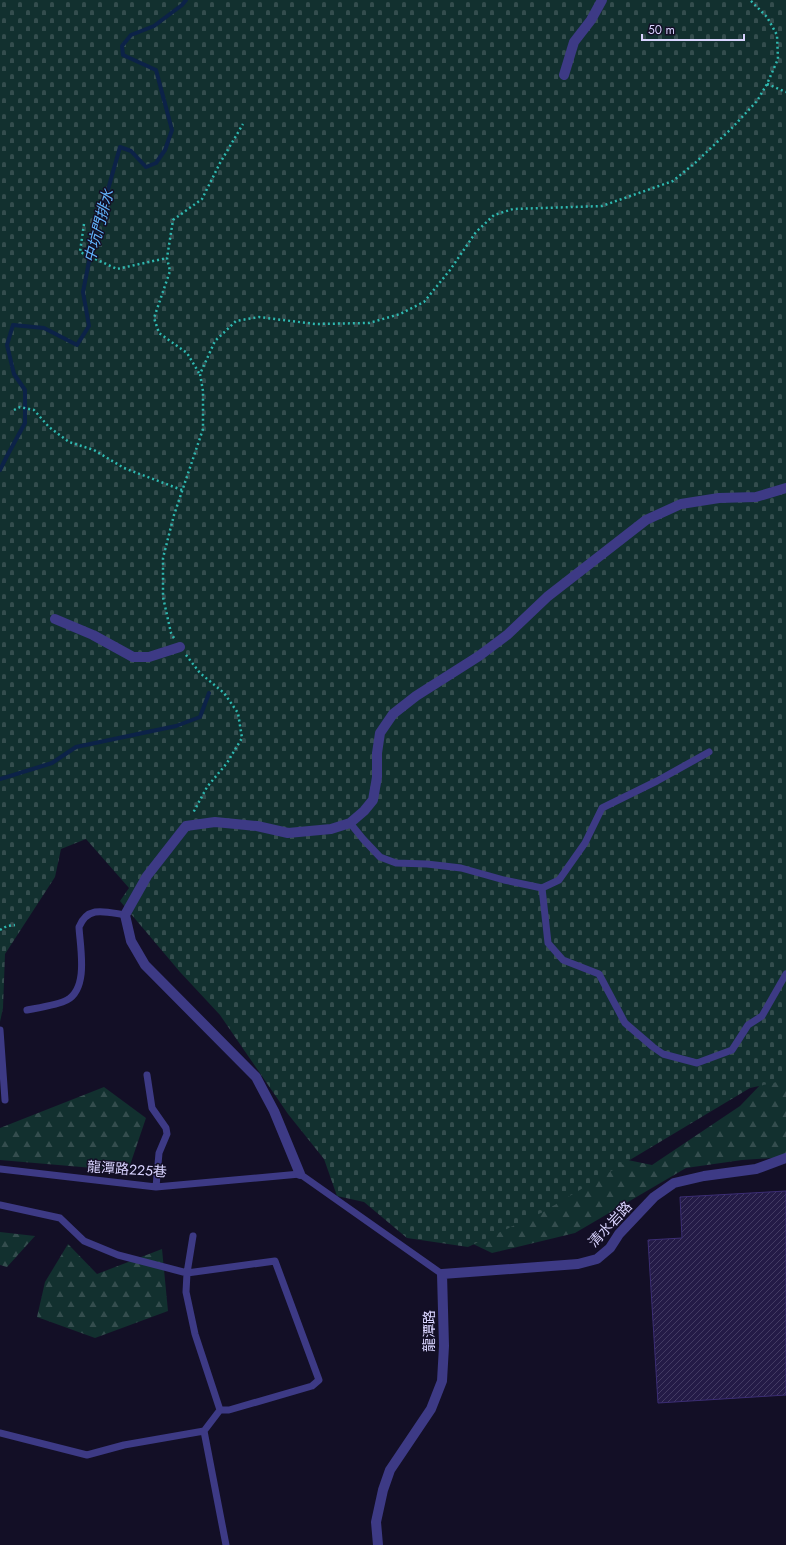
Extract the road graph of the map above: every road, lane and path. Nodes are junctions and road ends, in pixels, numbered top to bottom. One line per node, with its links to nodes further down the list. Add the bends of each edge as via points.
1 (602, 0): 3 (street, via 574,42)
2 (750, 0): 4 (path, via 768,17 777,35 778,59)
3 (564, 74)
4 (768, 84): 5 (path); 9 (path, via 757,101 731,129 673,180 602,206 513,209 494,215 476,232 424,302 400,314 369,323 316,324 259,317 236,321 214,341)
5 (786, 92)
6 (242, 124): 8 (path, via 202,199 173,220)
7 (84, 224): 8 (path, via 80,252 117,268)
8 (167, 258): 9 (path, via 170,271 154,318 159,333 187,353)
9 (200, 374): 12 (path, via 203,391 203,429)
10 (14, 410): 12 (path, via 20,407 34,410 49,427 69,442 94,450 124,468)
11 (786, 488): 16 (street, via 756,497 719,498 681,504 646,520 547,597 507,635 416,696 393,714 380,733 377,777 372,800)
12 (182, 490): 14 (path, via 163,558 163,597 171,633)
13 (55, 619): 14 (street, via 93,635 133,657 149,656)
14 (180, 647): 17 (path, via 200,673 224,693 238,713 242,738 227,763 207,787)
15 (709, 752): 18 (lane, via 602,808 585,843 559,880)
16 (350, 823): 17 (street, via 331,829 288,833 257,826 215,822); 18 (lane, via 380,856 396,863 461,868)
17 (186, 826): 19 (street, via 147,876)
18 (542, 888): 22 (lane, via 548,943 563,960 599,974 626,1023 663,1054 697,1063 732,1050 748,1025 762,1016)
19 (125, 915): 23 (lane, via 98,911 87,915 79,927 82,975 77,988 66,1001); 29 (street, via 131,941 145,965 256,1077 274,1111)
20 (15, 925): 21 (path)
21 (0, 930)
22 (786, 974)
23 (27, 1010)
24 (0, 1030): 26 (lane)
25 (147, 1075): 30 (lane, via 152,1108 166,1128 159,1153)
26 (5, 1100)
27 (786, 1158): 34 (street, 清水岩路, via 756,1169 674,1183 654,1196 619,1234 610,1248 597,1259 578,1264)
28 (0, 1169): 30 (lane, 龍潭路225巷)
29 (300, 1174): 30 (lane, 龍潭路225巷); 34 (lane)
30 (156, 1187)
31 (0, 1205): 33 (lane, via 60,1218 84,1241 118,1255)
32 (193, 1236): 33 (lane)
33 (187, 1273): 35 (lane, via 186,1292 195,1334); 35 (lane, via 275,1261 319,1380 312,1386 229,1410)
34 (442, 1274): 39 (street, 龍潭路, via 442,1381 431,1409 390,1470 376,1522)
35 (220, 1410): 36 (lane)
36 (204, 1431): 37 (lane, via 124,1445 87,1455); 38 (lane)
37 (0, 1433)
38 (226, 1545)
39 (378, 1545)

